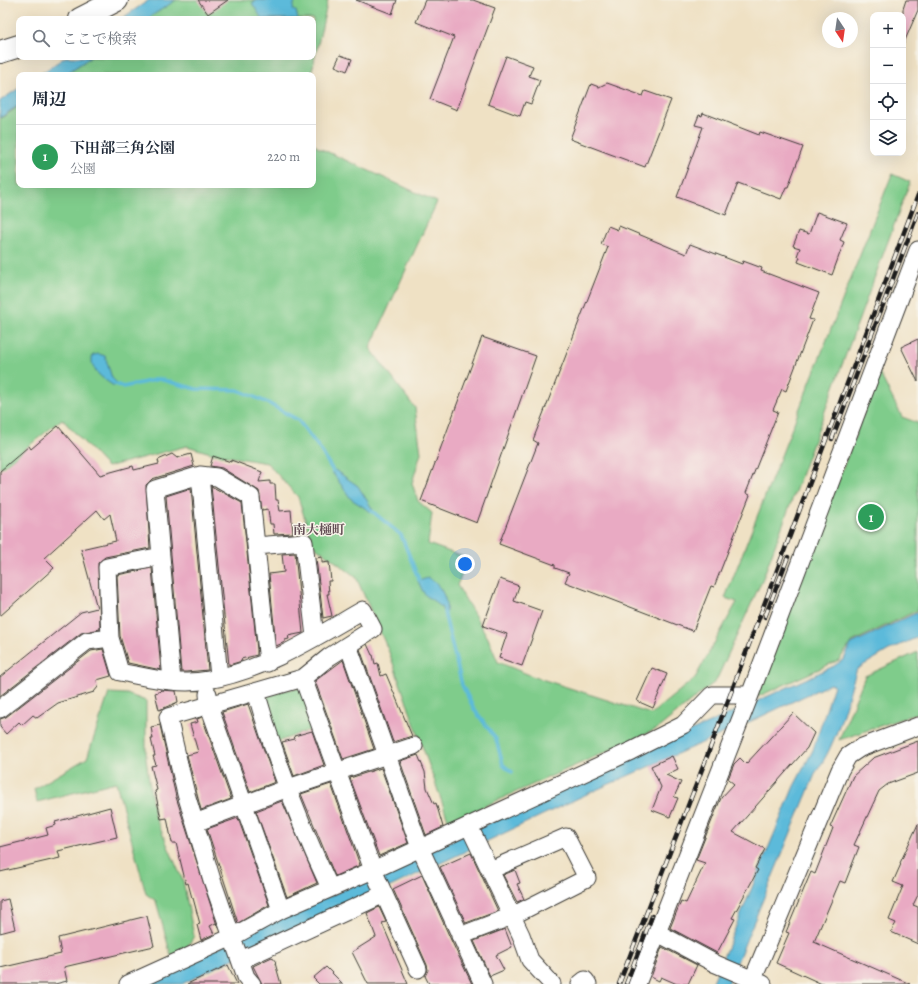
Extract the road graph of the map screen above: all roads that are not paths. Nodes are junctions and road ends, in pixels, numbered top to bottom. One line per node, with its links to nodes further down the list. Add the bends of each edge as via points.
1 (117, 0): 2 (main road)
2 (86, 16)
3 (16, 47): 4 (main road)
4 (0, 52)
5 (918, 250): 17 (street)
6 (200, 475): 7 (street, via 217,477 252,498); 8 (street, via 155,489); 14 (street)
7 (256, 546): 9 (street, via 304,542); 12 (street)
8 (161, 556): 10 (street, via 106,567); 15 (street)
9 (315, 637): 11 (street, via 363,610 373,629); 12 (street)
10 (110, 638): 15 (street, via 120,672); 19 (street, via 87,641)
11 (348, 645): 13 (street); 22 (street)
12 (268, 663): 14 (street)
13 (302, 678): 16 (street); 23 (street)
14 (213, 679): 15 (street); 18 (street)
15 (172, 681)
16 (256, 692): 18 (street); 24 (street, via 269,738)
17 (750, 695): 27 (street, via 712,695 683,725); 35 (street)
18 (209, 706): 25 (street); 26 (street, via 168,717)
19 (0, 709)
20 (918, 726): 40 (street, via 860,748 848,756 840,770)
21 (414, 746): 22 (street)
22 (387, 755): 23 (street); 28 (street)
23 (336, 772): 24 (street); 29 (street)
24 (288, 788): 25 (street); 31 (street, via 308,842)
25 (243, 806): 26 (street); 33 (street)
26 (195, 823): 37 (street)
27 (469, 826): 28 (street); 30 (street)
28 (420, 848): 29 (street); 36 (street)
29 (373, 870): 31 (street); 32 (street)
30 (490, 870): 34 (street); 34 (street, via 566,837 587,878)
31 (330, 888): 33 (street)
32 (384, 894): 38 (street); 39 (street)
33 (281, 910): 37 (street)
34 (512, 916): 36 (street); 44 (street, via 530,960)
35 (656, 932): 40 (street, via 716,964); 47 (street)
36 (460, 936): 43 (street)
37 (232, 937): 38 (street); 41 (street)
38 (241, 960): 42 (street, via 246,977)
39 (418, 969)
40 (758, 982)
41 (128, 984)
42 (252, 984)
43 (483, 984)
44 (552, 984)
45 (580, 984): 46 (street, via 585,980)
46 (588, 984)
47 (637, 984)

